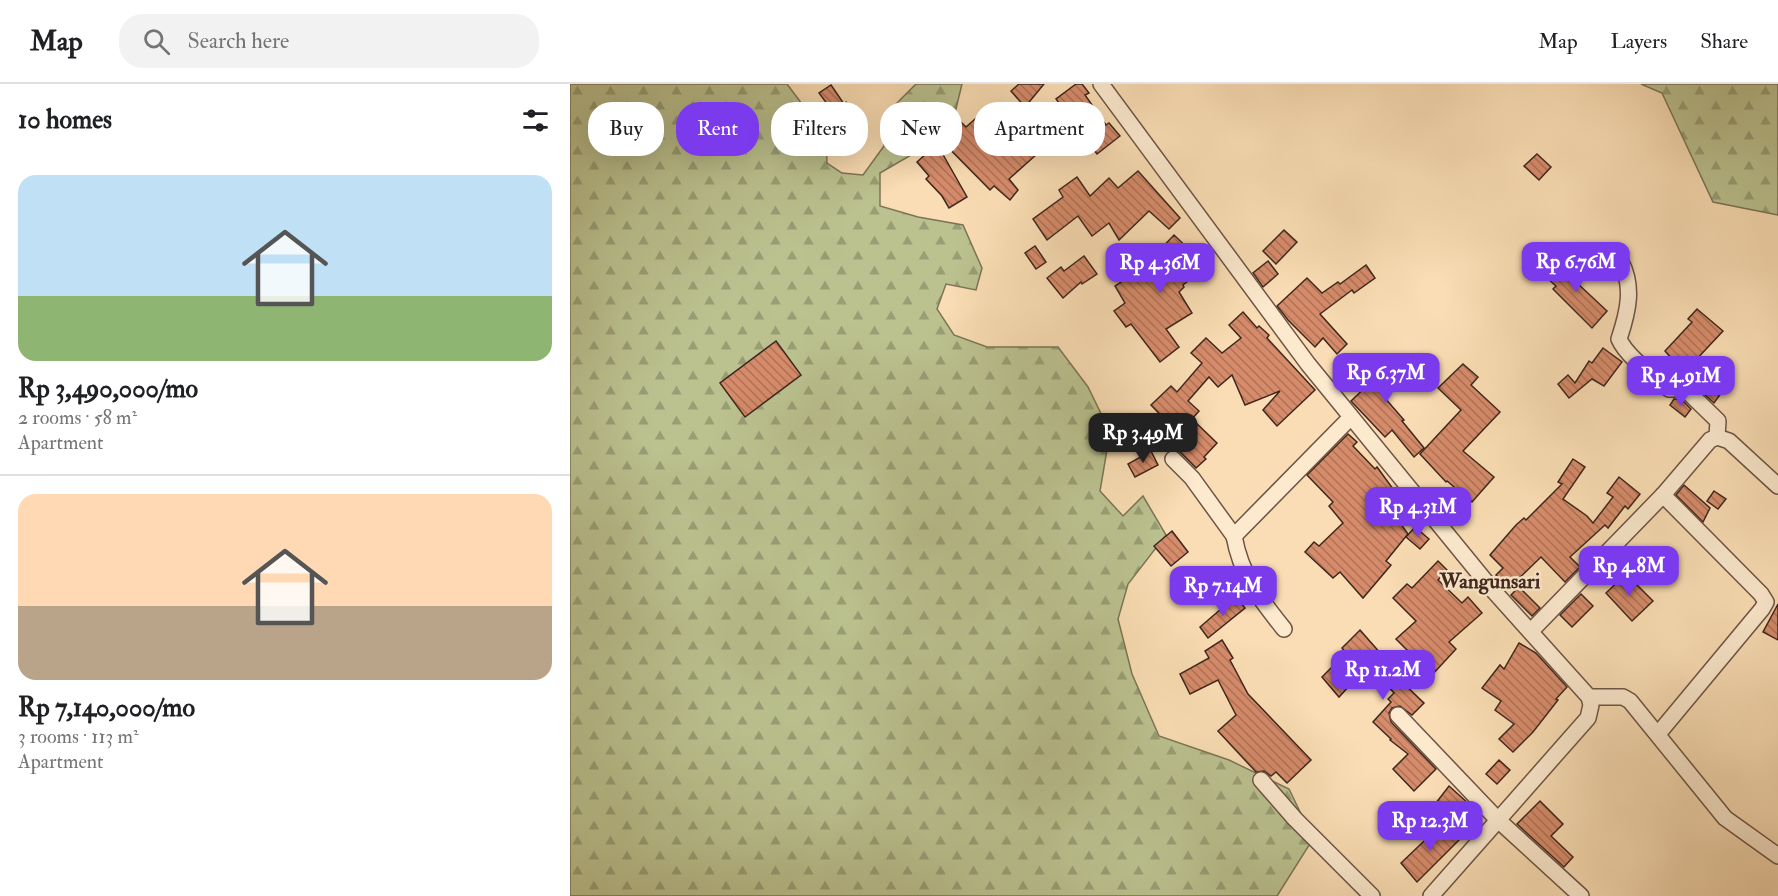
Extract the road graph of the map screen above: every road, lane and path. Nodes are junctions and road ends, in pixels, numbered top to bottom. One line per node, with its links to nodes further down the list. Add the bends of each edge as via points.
1 (1101, 84): 3 (street)
2 (1621, 262): 4 (street, via 1630,295 1620,342 1667,387 1685,389 1718,421)
3 (1351, 417): 8 (street); 10 (street)
4 (1717, 437): 6 (street, via 1729,441); 7 (street, via 1710,440)
5 (1173, 459): 8 (street, via 1192,478)
6 (1778, 486)
7 (1663, 495): 10 (street); 13 (street, via 1766,602)
8 (1234, 536): 9 (street, via 1246,577)
9 (1284, 629)
10 (1531, 631): 11 (street)
11 (1589, 698): 13 (street, via 1630,700); 15 (street, via 1588,717)
12 (1398, 715): 15 (street)
13 (1658, 734): 16 (street, via 1725,818)
14 (1261, 780): 17 (street)
15 (1498, 820): 18 (street); 19 (street)
16 (1778, 856)
17 (1372, 896)
18 (1431, 896)
19 (1581, 896)

